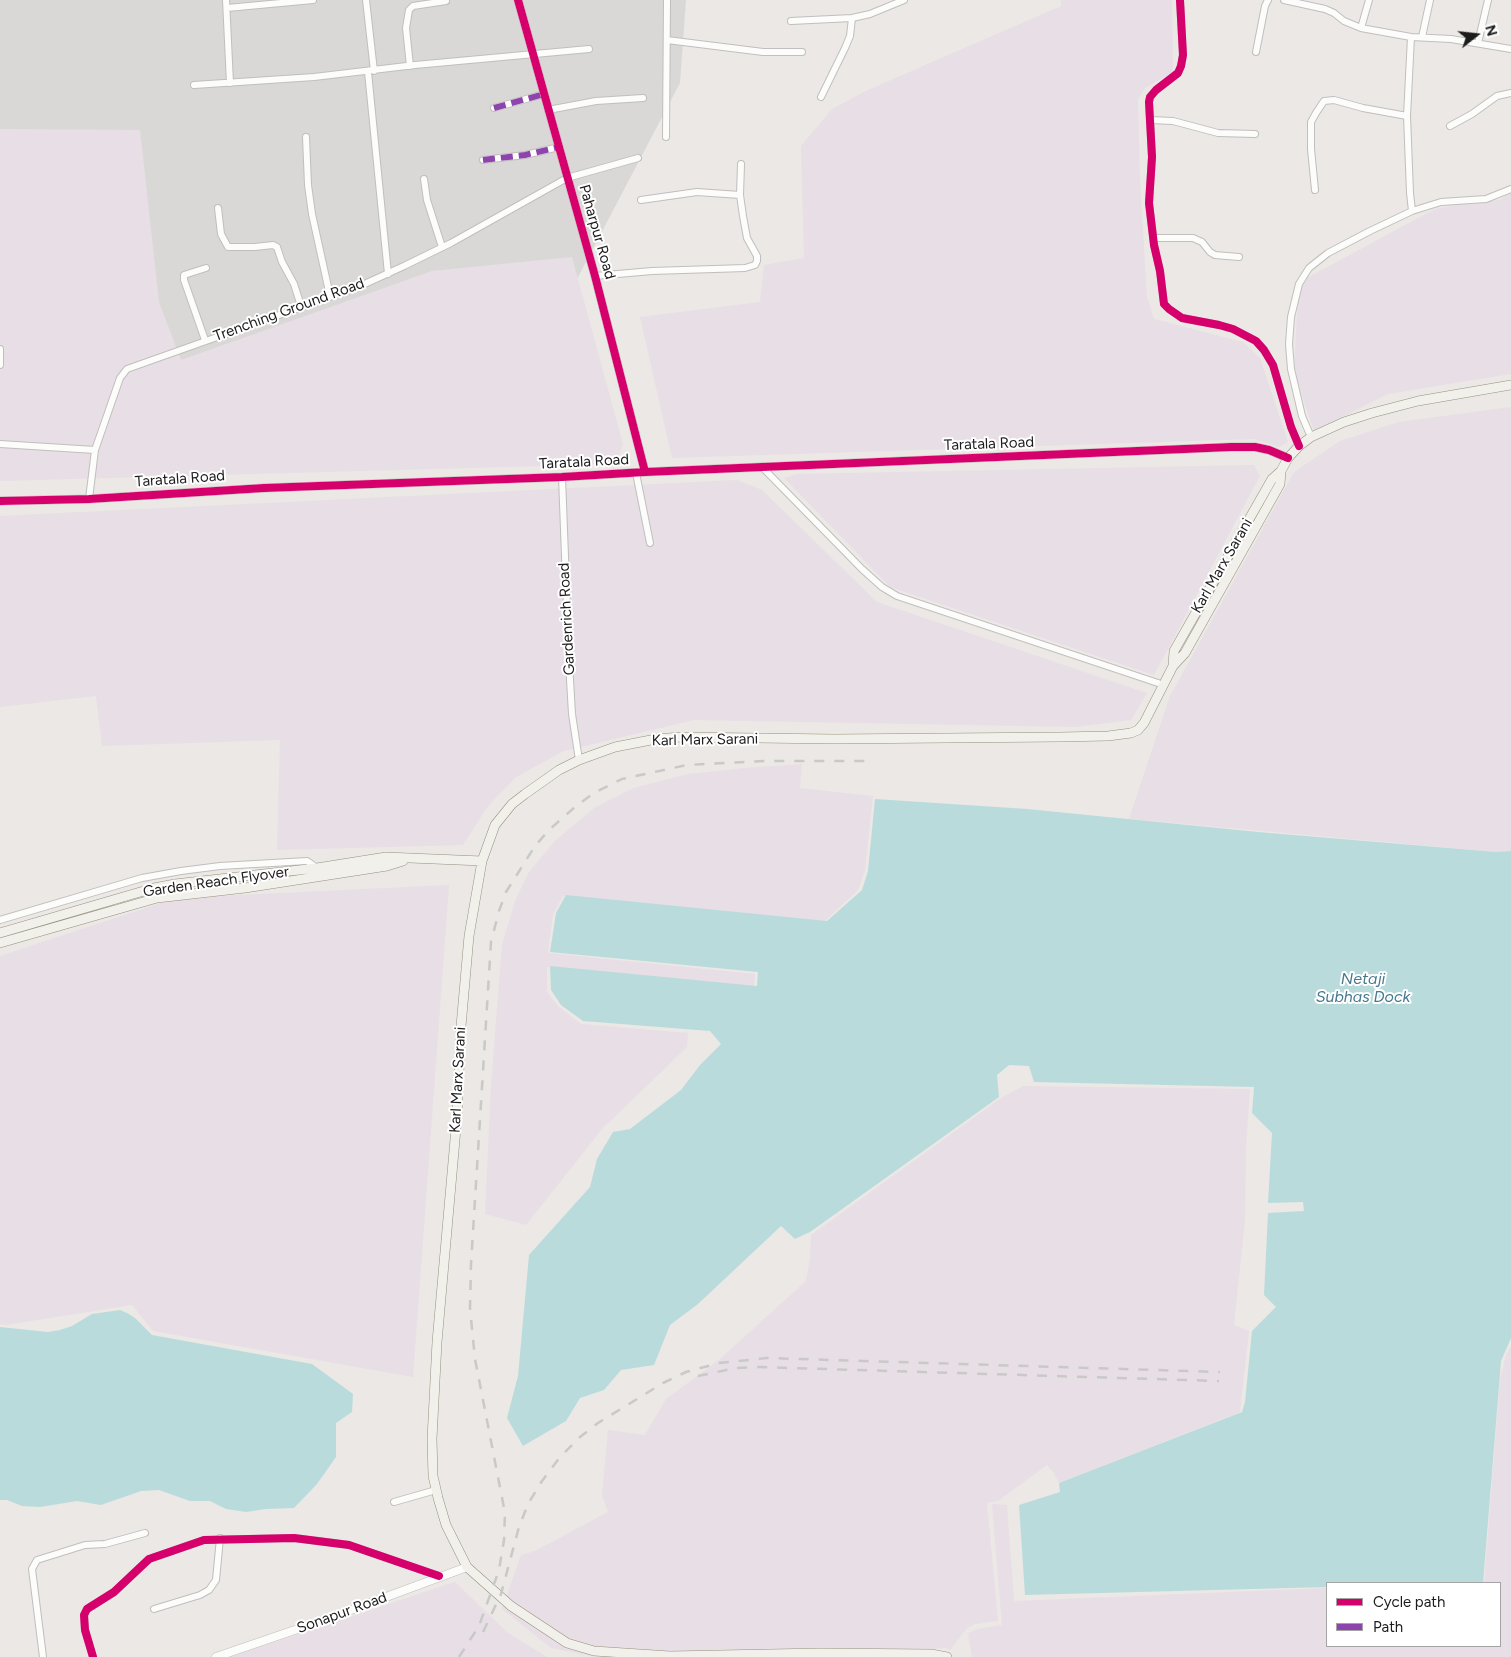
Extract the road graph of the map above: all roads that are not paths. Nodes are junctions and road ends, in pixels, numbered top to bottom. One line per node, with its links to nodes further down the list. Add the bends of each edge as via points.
1 (226, 0): 14 (street)
2 (313, 0): 14 (street)
3 (366, 0): 28 (street)
4 (518, 0): 26 (street, Paharpur Road)
5 (667, 0): 20 (street)
6 (904, 0): 15 (street)
7 (1180, 0): 38 (street, via 1181,66 1178,73 1150,97)
8 (1268, 0): 25 (street)
9 (1284, 0): 17 (street, via 1326,9)
10 (1369, 0): 17 (street)
11 (1430, 0): 19 (street)
12 (1488, 0): 21 (street)
13 (446, 1): 27 (street, via 413,6 409,10 406,28)
14 (227, 8): 29 (street)
15 (852, 18): 16 (street); 33 (street, via 850,36)
16 (791, 21)
17 (1361, 28): 18 (street)
18 (1411, 37): 19 (street); 37 (street)
19 (1422, 37): 21 (street)
20 (667, 40): 24 (street, via 762,52); 42 (street)
21 (1478, 43): 23 (street)
22 (589, 49): 26 (street)
23 (1511, 49)
24 (802, 52)
25 (1256, 52)
26 (534, 55): 27 (street); 32 (street, Paharpur Road)
27 (410, 66): 28 (street)
28 (371, 71): 29 (street); 59 (street)
29 (230, 83): 30 (street)
30 (194, 85)
31 (1511, 93): 39 (street, via 1497,96)
32 (544, 94): 35 (street); 36 (street, Paharpur Road)
33 (821, 97)
34 (643, 98): 36 (street, via 596,101)
35 (494, 108)
36 (548, 110): 43 (street, Paharpur Road)
37 (1407, 116): 50 (street, via 1334,100 1324,101 1311,122); 54 (street)
38 (1150, 120): 40 (street, via 1173,121 1218,133); 55 (street)
39 (1450, 126)
40 (1255, 134)
41 (306, 137): 61 (street, via 312,214)
42 (666, 137)
43 (559, 147): 45 (street); 47 (street, Paharpur Road)
44 (638, 158): 47 (street, Trenching Ground Road)
45 (483, 160)
46 (740, 164): 51 (street)
47 (567, 178): 56 (street, Trenching Ground Road); 60 (street, Paharpur Road)
48 (424, 179): 56 (street)
49 (1511, 189): 54 (street, via 1486,200 1441,202)
50 (1315, 190)
51 (740, 195): 52 (street, via 697,192); 60 (street, via 747,238 757,256 752,267)
52 (641, 200)
53 (218, 208): 62 (street, via 221,234 228,247 277,247)
54 (1412, 211): 67 (street, via 1328,254 1309,268 1299,284 1291,317 1291,369 1302,416)
55 (1153, 238): 57 (street, via 1193,238 1202,242 1214,255); 69 (street, via 1164,304 1182,318 1219,324 1256,340 1273,365)
56 (442, 247): 59 (street, Trenching Ground Road)
57 (1239, 257)
58 (206, 268): 63 (street, via 184,275)
59 (388, 274): 61 (street, Trenching Ground Road)
60 (596, 276): 73 (street, Paharpur Road)
61 (330, 296): 62 (street, Trenching Ground Road)
62 (301, 306): 63 (street, Trenching Ground Road)
63 (204, 340): 70 (street, Trenching Ground Road, via 127,369 120,378)
64 (0, 349): 65 (street)
65 (0, 364)
66 (1511, 386): 67 (main road, Karl Marx Sarani, via 1418,400 1353,419)
67 (1311, 437): 69 (main road, Karl Marx Sarani)
68 (0, 444): 70 (street)
69 (1299, 446): 71 (main road, Karl Marx Sarani)
70 (95, 450): 75 (street, Trenching Ground Road)
71 (1288, 458): 72 (street, Taratala Road, via 1255,447 1231,447); 78 (main road, Karl Marx Sarani, via 1281,472 1272,478 1174,651 1173,666)
72 (762, 467): 73 (street, Taratala Road); 78 (street, via 862,569 898,596)
73 (641, 472): 74 (street, Taratala Road); 77 (street)
74 (562, 478): 75 (street, Taratala Road, via 264,488); 79 (street, Gardenrich Road, via 569,662)
75 (89, 499): 76 (street, Taratala Road)
76 (0, 501)
77 (650, 543)
78 (1164, 685): 79 (main road, Karl Marx Sarani, via 1138,730 1108,736 681,737 623,745)
79 (578, 760): 80 (main road, Karl Marx Sarani, via 512,804 495,825)
80 (482, 861): 81 (main road, via 409,859 387,866); 85 (main road, Karl Marx Sarani, via 468,936 457,1117 437,1342 432,1439)
81 (316, 873): 82 (street, via 307,861 182,871 142,878); 83 (main road, Garden Reach Flyover, via 244,876 154,888); 84 (main road, Garden Reach Flyover, via 245,888 156,898)
82 (0, 920)
83 (0, 933)
84 (0, 943)
85 (436, 1490): 86 (street); 89 (main road, Karl Marx Sarani, via 446,1525)
86 (394, 1502)
87 (145, 1533): 92 (street, via 105,1544 85,1545 33,1564)
88 (220, 1538): 90 (street, via 294,1538 349,1544); 91 (street, via 213,1586 200,1595); 93 (street, via 198,1541 149,1560 114,1592 88,1609 84,1615)
89 (467, 1567): 90 (street, Sonapur Road); 95 (main road, Karl Marx Sarani, via 519,1612 567,1643 594,1651 670,1656 820,1653)
90 (439, 1576): 94 (street, Sonapur Road)
91 (154, 1609)
92 (43, 1657)
93 (93, 1657)
94 (216, 1657)
95 (947, 1657)

